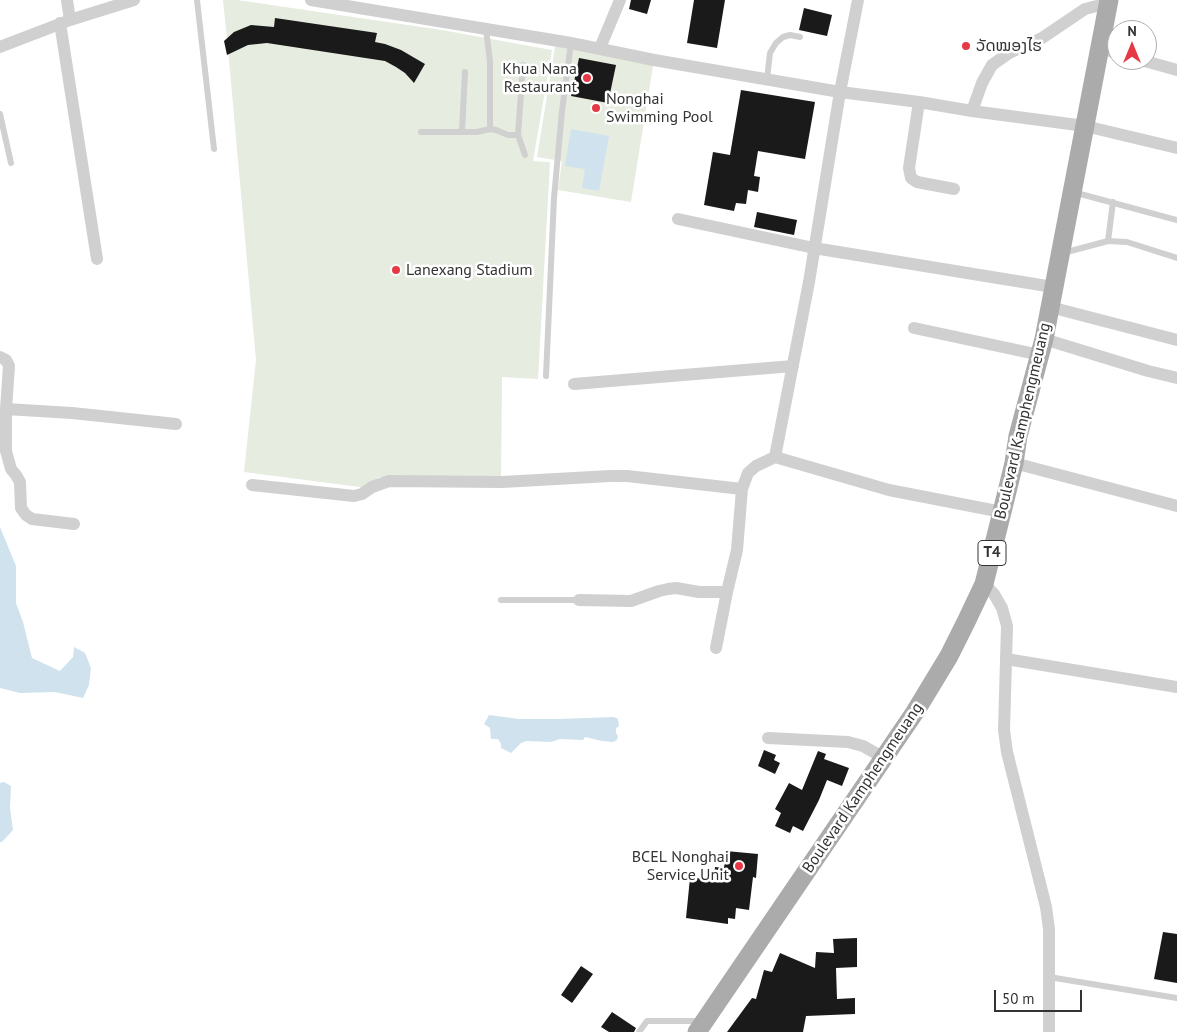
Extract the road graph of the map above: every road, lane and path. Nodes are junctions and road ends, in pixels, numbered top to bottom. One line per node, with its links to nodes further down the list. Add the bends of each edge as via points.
1 (67, 0): 9 (street)
2 (134, 0): 9 (street)
3 (197, 0): 31 (lane)
4 (311, 0): 10 (street)
5 (620, 0): 14 (street)
6 (858, 0): 21 (street)
7 (1109, 2): 8 (main road, Boulevard Kamphengmeuang / T4); 23 (street, via 1085,9 1042,38 992,65)
8 (1109, 20)
9 (65, 22): 13 (street); 43 (street)
10 (486, 30): 12 (street); 26 (lane, via 490,62)
11 (800, 37): 20 (lane, via 790,35 776,43 770,53)
12 (571, 43): 14 (street); 51 (lane, via 554,198)
13 (0, 47)
14 (600, 48): 20 (street)
15 (1107, 54): 25 (main road, Boulevard Kamphengmeuang / T4)
16 (1157, 64): 18 (street)
17 (523, 65): 29 (lane)
18 (1177, 70)
19 (465, 72): 28 (lane)
20 (767, 80): 21 (street)
21 (840, 92): 22 (street); 40 (street)
22 (919, 102): 23 (street); 34 (street, via 909,168 911,178)
23 (972, 111): 25 (street)
24 (0, 114): 33 (lane)
25 (1085, 126): 30 (street); 35 (main road, Boulevard Kamphengmeuang / T4)
26 (490, 129): 28 (lane); 29 (lane)
27 (421, 132): 28 (lane)
28 (462, 132)
29 (518, 135): 32 (lane)
30 (1177, 148)
31 (214, 149)
32 (525, 155)
33 (11, 162)
34 (954, 189)
35 (1072, 192): 36 (lane); 41 (main road, Boulevard Kamphengmeuang / T4)
36 (1113, 202): 38 (lane); 39 (lane)
37 (678, 219): 40 (street)
38 (1177, 220)
39 (1108, 241): 41 (lane); 42 (lane, via 1127,242)
40 (814, 248): 44 (street); 50 (street)
41 (1060, 254): 44 (main road, Boulevard Kamphengmeuang / T4)
42 (1177, 258)
43 (98, 259)
44 (1054, 287): 45 (main road, Boulevard Kamphengmeuang / T4)
45 (1050, 307): 47 (street); 48 (main road, Boulevard Kamphengmeuang / T4)
46 (914, 328): 48 (street)
47 (1177, 340)
48 (1042, 347): 52 (street); 57 (main road, Boulevard Kamphengmeuang / T4)
49 (0, 357): 54 (street, via 8,366)
50 (793, 366): 53 (street); 56 (street)
51 (546, 376)
52 (1177, 378)
53 (574, 384)
54 (6, 409): 55 (street); 62 (street, via 6,451 20,482 21,508 32,519)
55 (176, 424)
56 (775, 457): 59 (street, via 748,473); 61 (street, via 889,490)
57 (1014, 463): 60 (street); 61 (main road, Boulevard Kamphengmeuang / T4)
58 (252, 485): 59 (street, via 354,496 389,482 502,482 627,476)
59 (742, 489): 64 (street, via 737,550)
60 (1177, 506)
61 (1002, 512): 63 (main road, Boulevard Kamphengmeuang / T4)
62 (74, 524)
63 (984, 584): 68 (street, via 1002,608 1007,626); 71 (main road, Boulevard Kamphengmeuang / T4, via 949,656)
64 (727, 592): 66 (street, via 676,588 631,602); 67 (street)
65 (501, 600): 66 (lane)
66 (579, 600)
67 (716, 648)
68 (1006, 659): 69 (street); 72 (street, via 1004,730 1046,907)
69 (1177, 688)
70 (768, 738): 71 (street, via 848,742)
71 (884, 758): 74 (main road, Boulevard Kamphengmeuang / T4)
72 (1049, 977): 73 (lane); 76 (street)
73 (1177, 998)
74 (701, 1026): 75 (lane, via 647,1021)
75 (639, 1032)
76 (1049, 1032)

